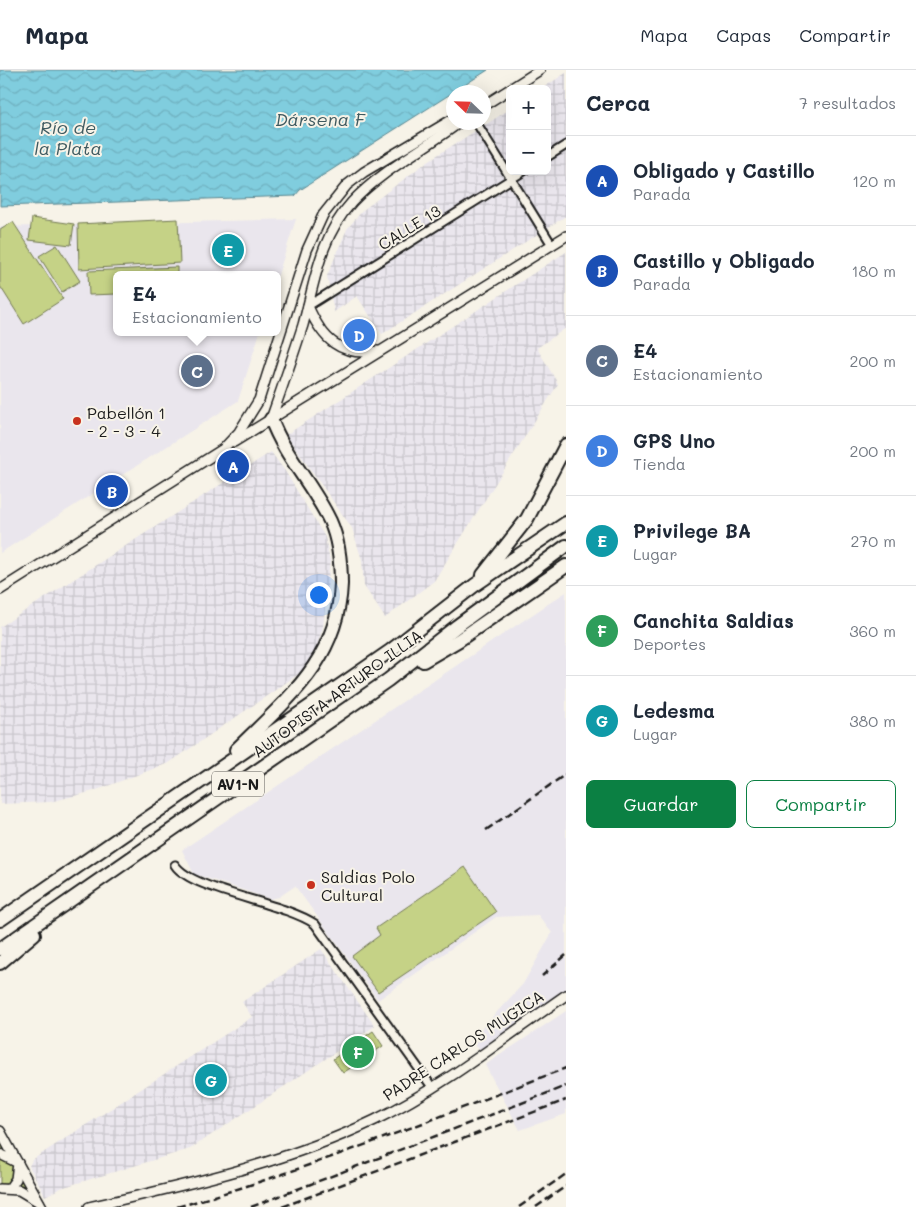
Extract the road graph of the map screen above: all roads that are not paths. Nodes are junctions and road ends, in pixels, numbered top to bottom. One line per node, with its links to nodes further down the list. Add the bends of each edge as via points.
1 (540, 70): 2 (main road)
2 (516, 85)
3 (506, 92): 4 (main road)
4 (491, 101)
5 (446, 124): 15 (main road, via 364,172 347,185 323,215 307,250)
6 (449, 130): 14 (main road, via 373,183 344,212 322,252)
7 (481, 130): 11 (street)
8 (566, 145): 9 (street)
9 (551, 154)
10 (518, 175): 11 (street, CALLE 13)
11 (511, 179): 13 (street); 14 (street, CALLE 13)
12 (566, 236): 13 (main road)
13 (552, 245): 17 (main road)
14 (308, 306): 17 (main road, via 320,331 330,340 355,351); 18 (main road)
15 (281, 331)
16 (279, 336): 20 (main road, via 259,400 239,432)
17 (383, 350): 18 (main road)
18 (271, 419): 20 (main road); 27 (highway, via 279,441 325,511 334,533 340,564 338,605 326,646 310,674)
19 (566, 444): 24 (highway, via 526,519)
20 (223, 449): 25 (main road)
21 (566, 523): 24 (highway, AUTOPISTA ARTURO ILLIA / AV1-N)
22 (566, 546): 26 (highway, AUTOPISTA ARTURO ILLIA / AV1-N)
23 (566, 566): 26 (highway, via 459,640)
24 (475, 585): 27 (highway, AUTOPISTA ARTURO ILLIA / AV1-N, via 390,651)
25 (0, 590)
26 (388, 680): 29 (highway, AUTOPISTA ARTURO ILLIA / AV1-N)
27 (215, 771): 30 (highway, AUTOPISTA ARTURO ILLIA / AV1-N)
28 (175, 866): 34 (street, via 190,878 292,912 314,924)
29 (89, 887): 31 (highway, AUTOPISTA ARTURO ILLIA / AV1-N); 32 (highway)
30 (0, 920)
31 (0, 949)
32 (0, 963)
33 (566, 996): 34 (main road, PADRE CARLOS MUGICA)
34 (432, 1088): 40 (main road, PADRE CARLOS MUGICA, via 376,1120 279,1158)
35 (0, 1131): 37 (main road)
36 (0, 1154): 37 (main road)
37 (18, 1163): 38 (main road, via 18,1173); 39 (main road)
38 (4, 1189): 39 (main road, via 25,1193)
39 (42, 1205)
40 (89, 1207)

